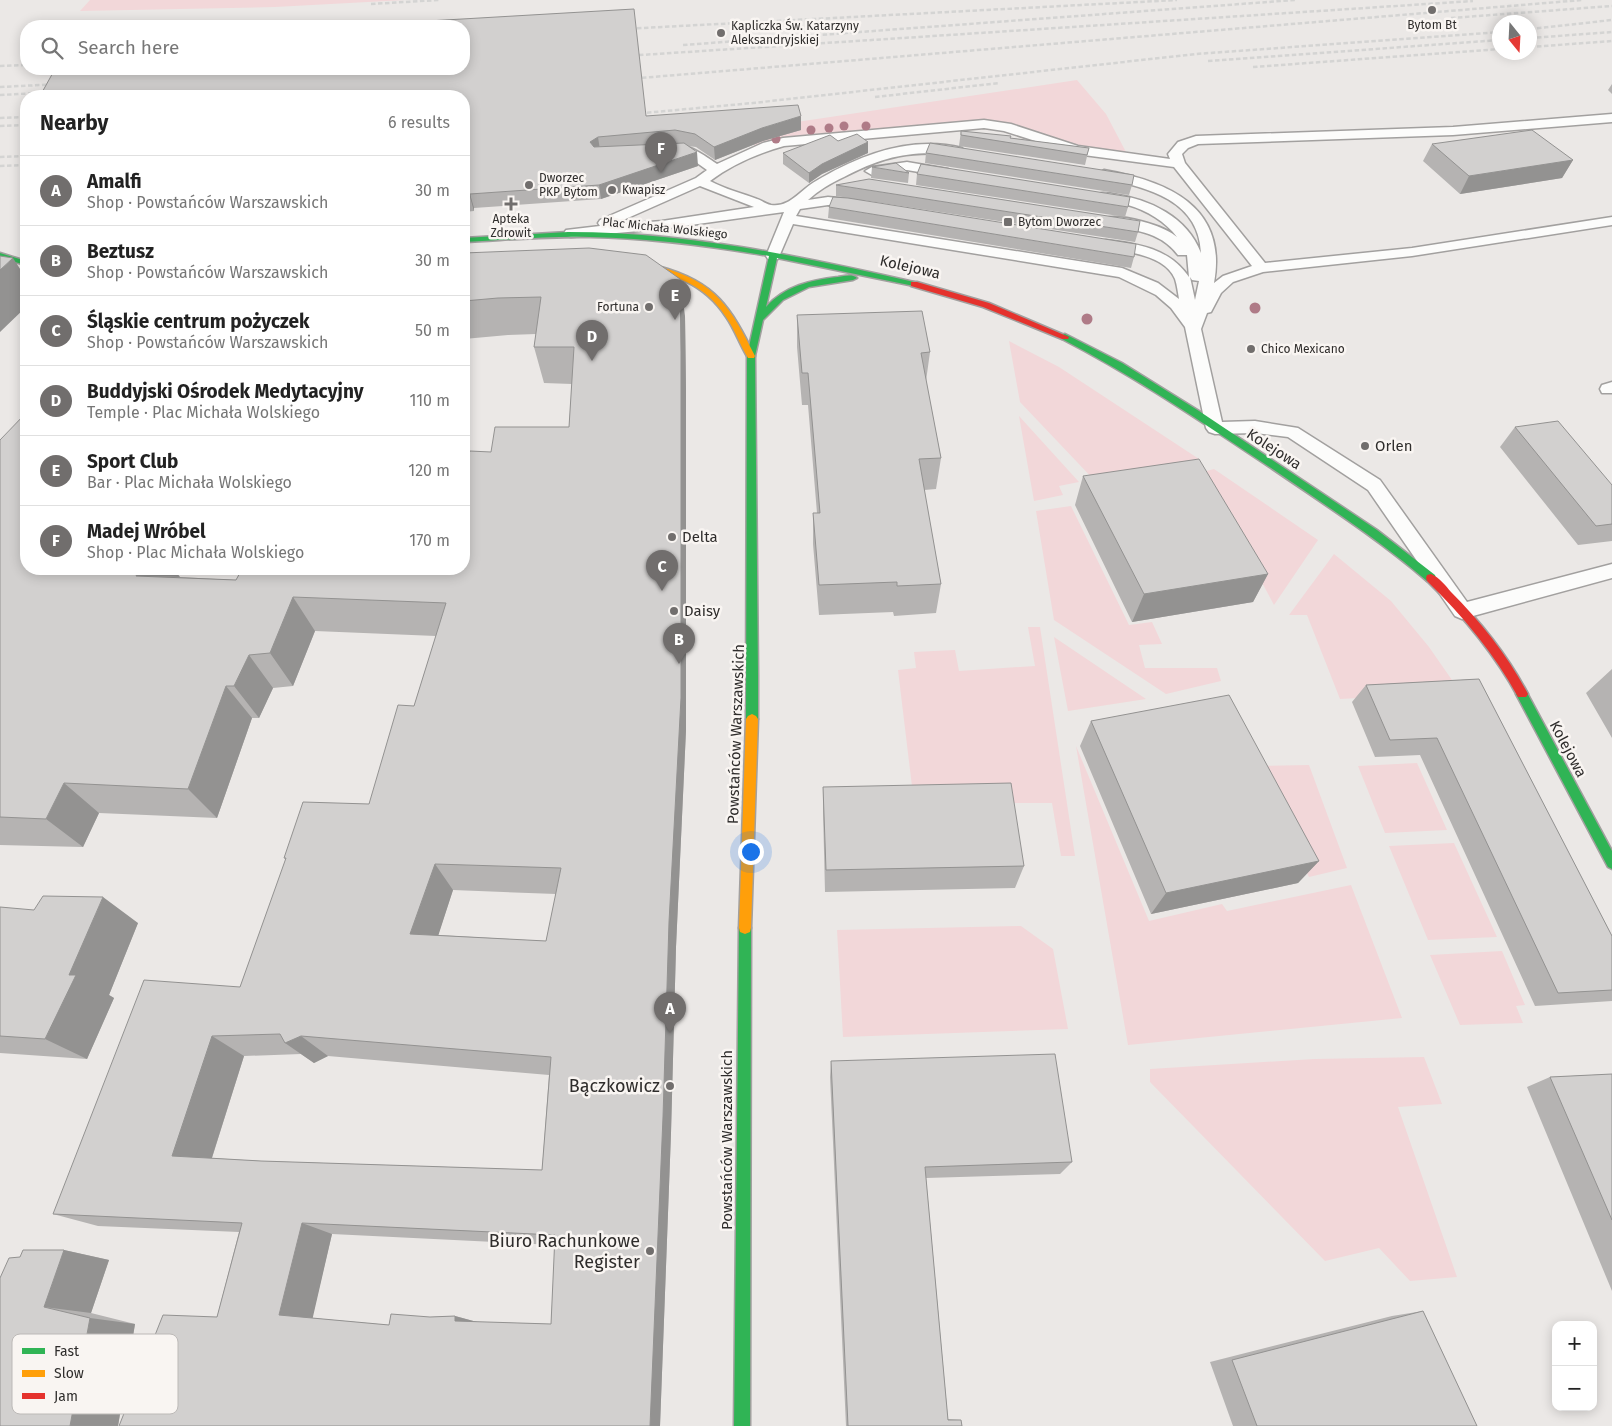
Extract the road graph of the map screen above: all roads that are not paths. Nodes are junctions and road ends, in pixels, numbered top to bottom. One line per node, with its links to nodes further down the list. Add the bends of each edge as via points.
1 (1612, 118): 4 (lane, via 1452,131 1196,140 1183,145 1175,154)
2 (654, 152): 5 (lane, via 689,151)
3 (970, 153): 13 (lane, via 931,147 886,152 828,179 809,192)
4 (1178, 164): 5 (lane, via 1076,150 1006,127 984,124 783,142); 24 (lane)
5 (716, 170): 8 (lane)
6 (1085, 171): 27 (lane, via 1149,184 1169,192 1188,206 1207,240 1209,268)
7 (958, 174): 13 (lane, via 907,166 879,169 846,177 821,188)
8 (701, 180): 12 (lane, via 723,193); 16 (lane, via 594,227)
9 (842, 187): 13 (lane, via 821,192)
10 (1092, 195): 27 (lane, via 1134,202 1155,211 1175,224 1190,241 1198,263)
11 (874, 206): 13 (lane, via 828,201)
12 (769, 210): 13 (lane); 16 (lane, via 662,225)
13 (792, 213): 20 (lane); 27 (lane, via 1122,274 1161,291 1180,307)
14 (1098, 219): 27 (lane, via 1144,226 1179,246 1189,262)
15 (1612, 221): 24 (lane, via 1412,252)
16 (556, 234): 17 (main road, Plac Michała Wolskiego); 20 (main road, Plac Michała Wolskiego, via 641,237)
17 (470, 240)
18 (1096, 242): 27 (lane, via 1145,250 1171,264 1182,277)
19 (0, 255): 21 (main road); 22 (main road)
20 (772, 256): 25 (main road, Kolejowa); 26 (main road, Powstańców Warszawskich)
21 (20, 257)
22 (20, 261)
23 (616, 262): 28 (main road, via 649,265 680,273 706,288 725,307)
24 (1261, 268): 27 (lane, via 1228,279 1214,291)
25 (885, 276): 26 (main road, via 828,280 803,287 784,295); 29 (main road, Kolejowa, via 978,300 1067,337 1118,365)
26 (758, 321): 28 (main road, Powstańców Warszawskich)
27 (1195, 330): 29 (lane)
28 (751, 356): 33 (main road, Powstańców Warszawskich, via 753,675 743,1045)
29 (1215, 428): 31 (main road, Kolejowa, via 1381,539 1438,585); 31 (lane, via 1255,427 1292,432 1374,485)
30 (1612, 571): 31 (lane)
31 (1462, 611): 32 (main road, Kolejowa, via 1519,688)
32 (1612, 863)
33 (742, 1426)

